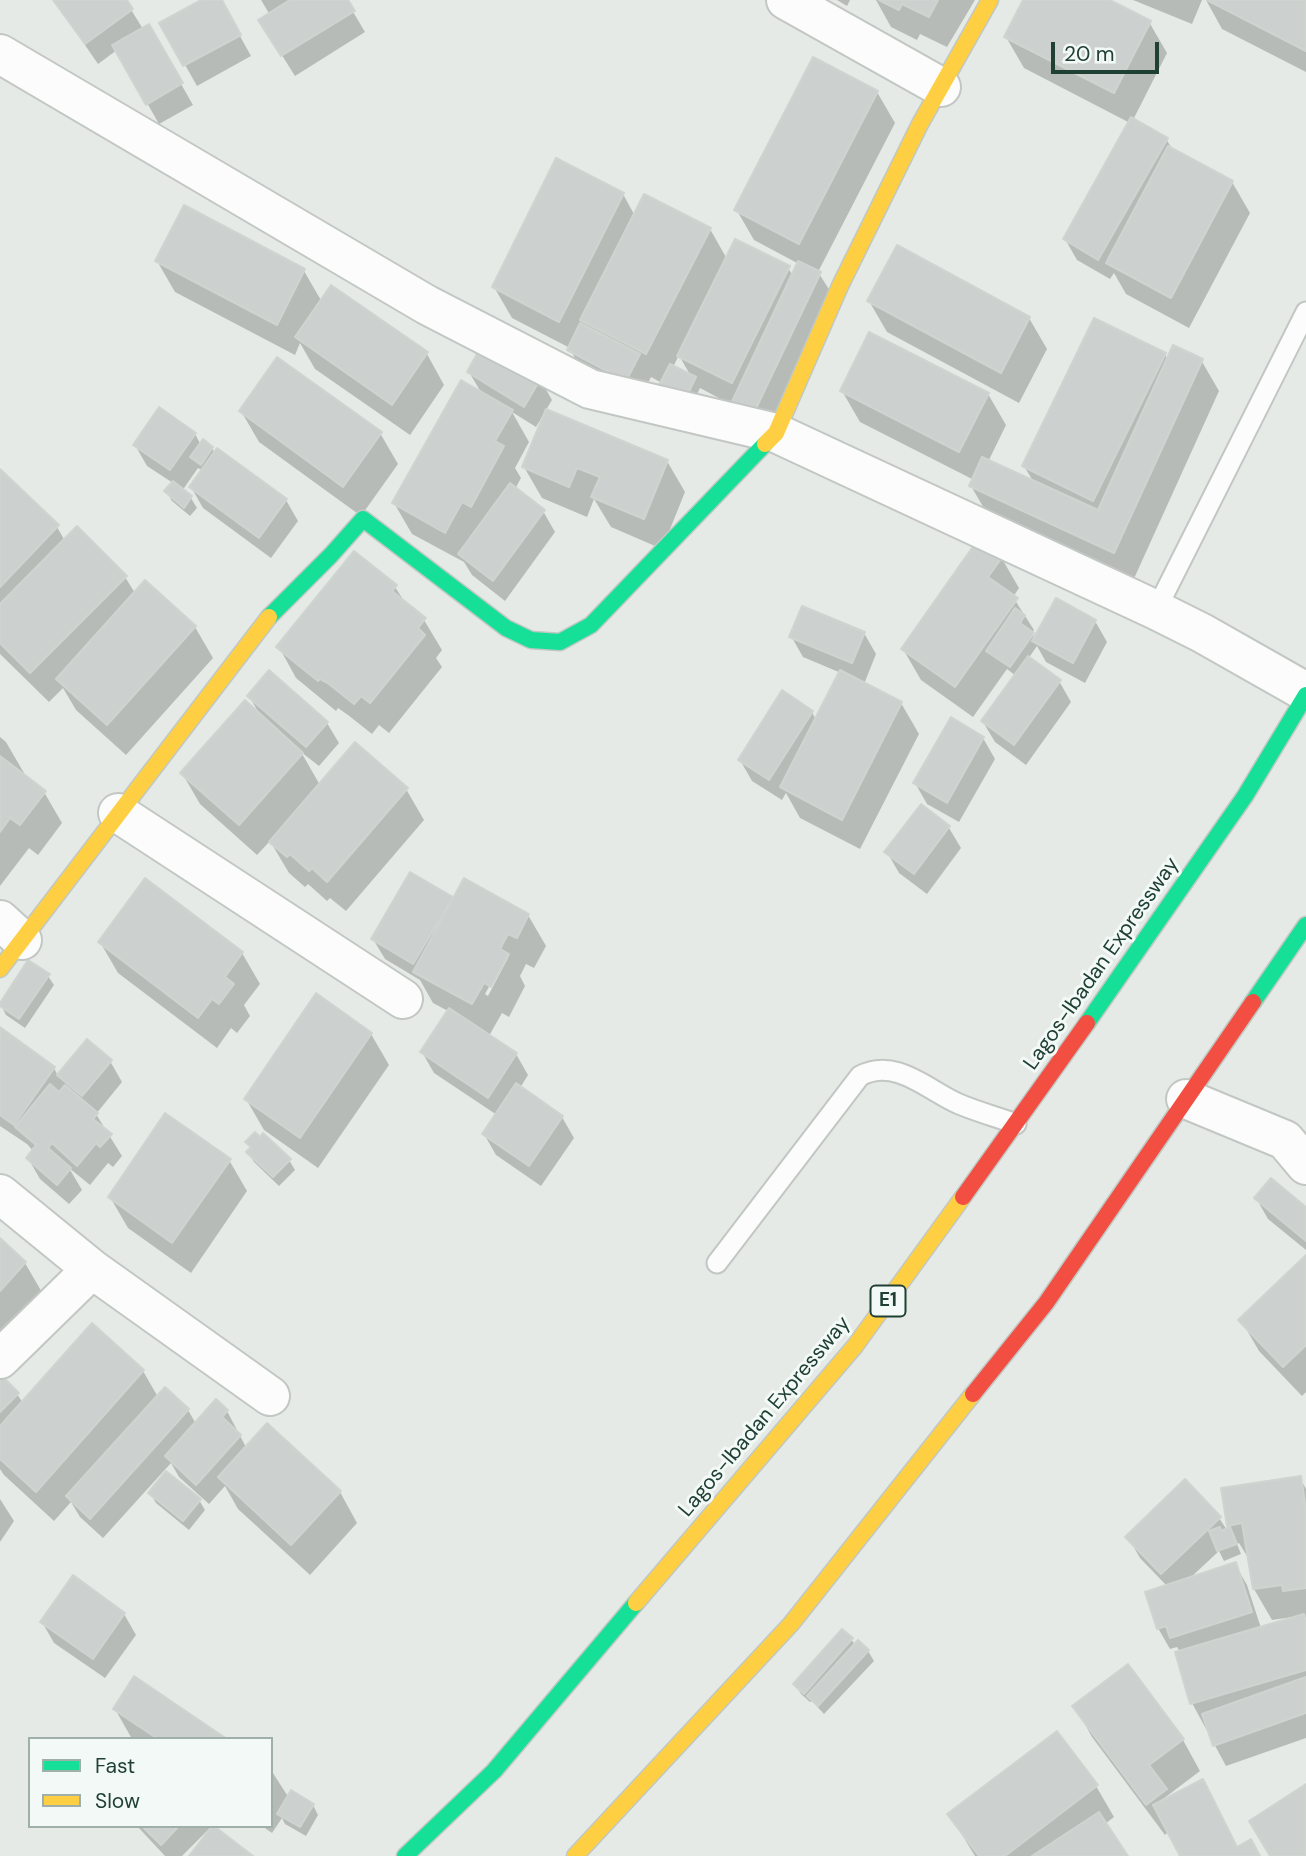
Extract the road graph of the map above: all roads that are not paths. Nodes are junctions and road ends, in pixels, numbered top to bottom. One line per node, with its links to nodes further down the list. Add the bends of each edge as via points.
1 (786, 0): 4 (street)
2 (990, 0): 4 (main road)
3 (0, 54): 6 (street, via 427,305 590,389)
4 (941, 87): 6 (main road, via 840,286)
5 (1306, 312): 7 (lane)
6 (776, 433): 7 (street); 9 (main road, via 591,625 560,642 531,640 506,628 363,519 273,612)
7 (1156, 610): 8 (street)
8 (1306, 694): 15 (main road, Lagos-Ibadan Expressway / E1, via 1245,796)
9 (118, 813): 11 (main road); 13 (street)
10 (1306, 925): 14 (main road)
11 (11, 930): 12 (main road)
12 (0, 970)
13 (403, 999)
14 (1186, 1100): 16 (street, via 1285,1140); 23 (main road, via 1046,1303 791,1624)
15 (1016, 1124): 18 (lane, via 959,1104 896,1071 872,1070 860,1076); 22 (main road, Lagos-Ibadan Expressway / E1, via 855,1346 494,1771)
16 (1306, 1165)
17 (0, 1194): 19 (street)
18 (717, 1263)
19 (92, 1269): 20 (street); 21 (street)
20 (0, 1359)
21 (270, 1396)
22 (405, 1856)
23 (575, 1856)

